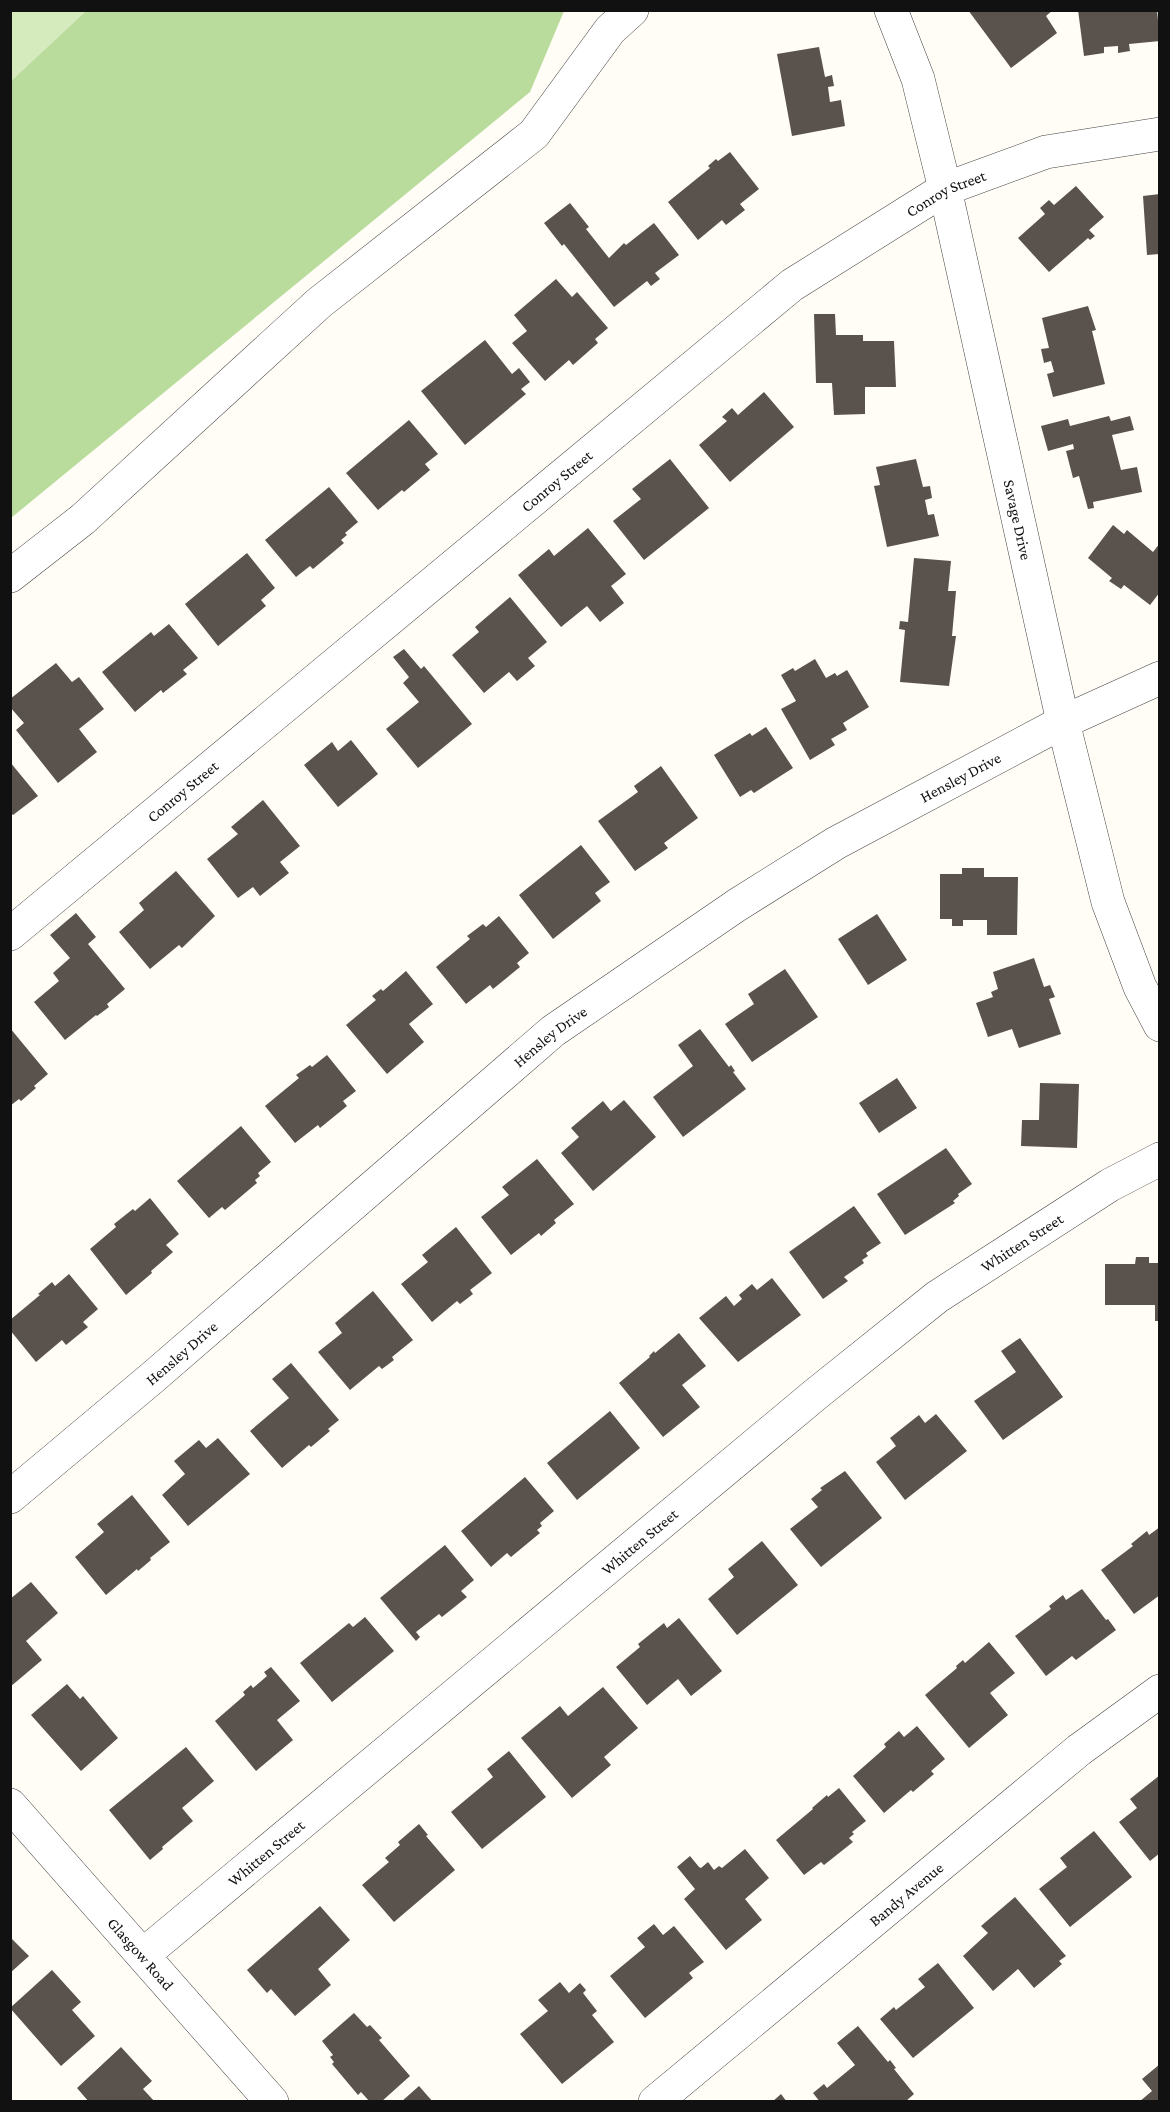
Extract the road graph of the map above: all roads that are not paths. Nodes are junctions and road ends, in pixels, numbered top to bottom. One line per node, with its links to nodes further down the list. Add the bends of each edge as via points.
1 (632, 10): 5 (street, via 610,30 534,134 319,303 83,519)
2 (891, 10): 4 (street, Savage Drive, via 918,78)
3 (1160, 134): 4 (street, Conroy Street, via 1046,152)
4 (945, 189): 7 (street, Savage Drive); 8 (street, Conroy Street, via 792,285)
5 (10, 576)
6 (1160, 678): 7 (street, Hensley Drive)
7 (1063, 722): 9 (street, Savage Drive, via 1108,902 1140,987); 11 (street, Hensley Drive, via 836,843 737,905 553,1031)
8 (10, 934)
9 (1160, 1025)
10 (1160, 1159): 14 (street, Whitten Street, via 1110,1185 937,1297 806,1401)
11 (10, 1497)
12 (1160, 1691): 16 (street, Bandy Avenue, via 1078,1750)
13 (10, 1805): 14 (street, Glasgow Road)
14 (143, 1955): 15 (street, Glasgow Road)
15 (272, 2102)
16 (656, 2102)

